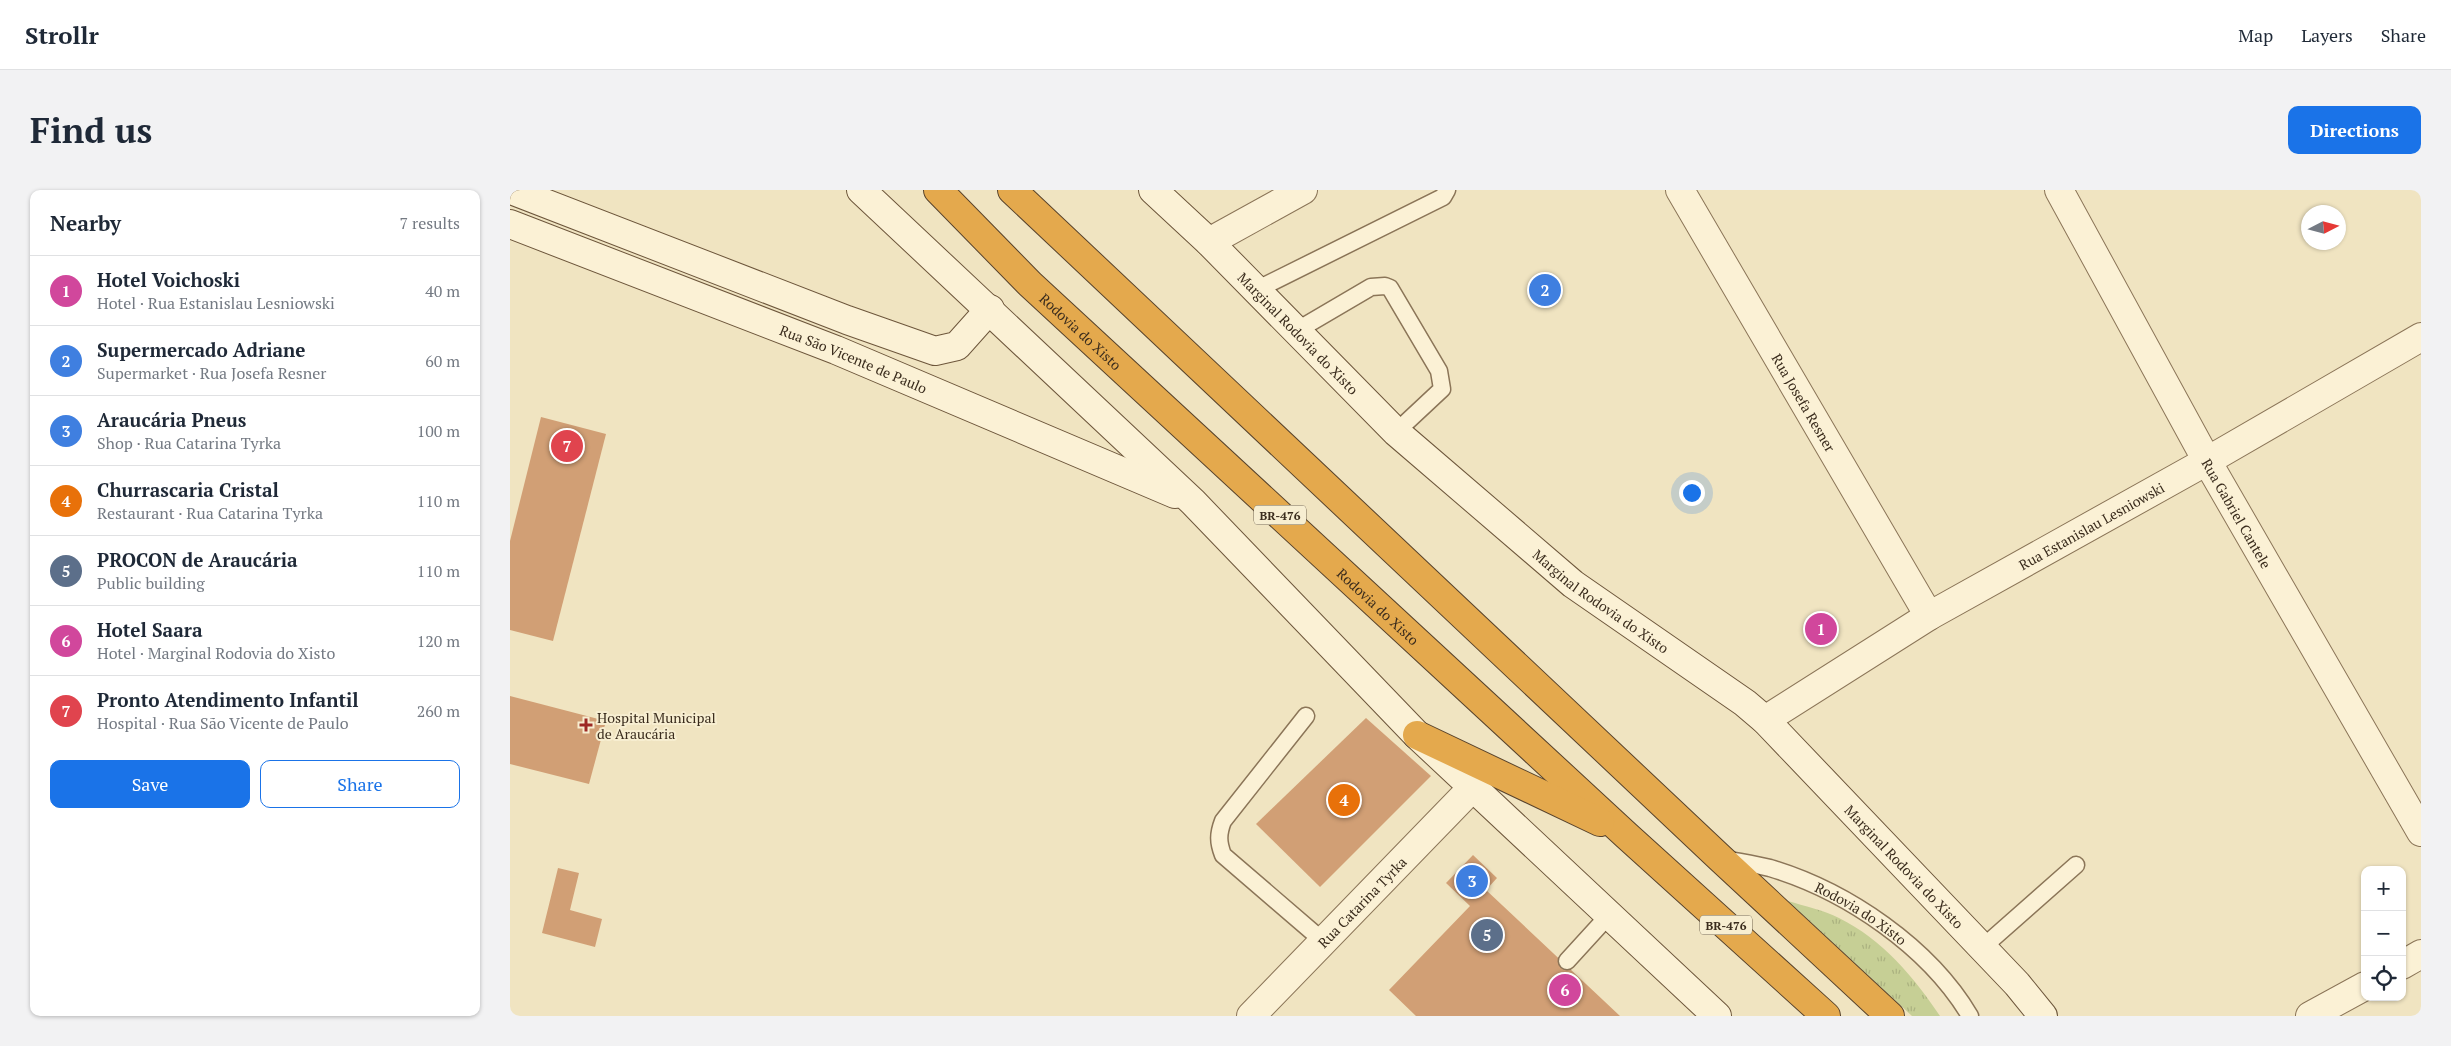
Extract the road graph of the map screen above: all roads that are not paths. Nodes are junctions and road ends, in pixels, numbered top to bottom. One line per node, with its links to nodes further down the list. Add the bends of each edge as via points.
1 (511, 190): 16 (main road)
2 (861, 190): 15 (main road)
3 (938, 190): 29 (highway, Rodovia do Xisto / BR-476, via 1030,284)
4 (1012, 190): 13 (highway, BR-476)
5 (1037, 190): 13 (highway)
6 (1153, 190): 12 (main road, Marginal Rodovia do Xisto)
7 (1303, 190): 12 (main road)
8 (1447, 190): 14 (lane, via 1443,196)
9 (1680, 190): 23 (main road, Rua Josefa Resner)
10 (2059, 190): 21 (main road, Rua Gabriel Cantele)
11 (510, 224): 19 (main road, Rua São Vicente de Paulo)
12 (1208, 242): 14 (main road, Marginal Rodovia do Xisto)
13 (1067, 243): 30 (highway, BR-476)
14 (1256, 290): 17 (main road, Marginal Rodovia do Xisto)
15 (990, 309): 16 (main road, via 957,346 935,351); 22 (main road)
16 (847, 320): 19 (main road)
17 (1296, 331): 20 (main road, Marginal Rodovia do Xisto); 20 (lane, via 1371,287 1390,288 1442,381 1438,394)
18 (2421, 338): 21 (main road, Rua Estanislau Lesniowski)
19 (836, 350): 22 (main road, Rua São Vicente de Paulo)
20 (1396, 432): 25 (main road, Marginal Rodovia do Xisto, via 1574,584)
21 (2207, 461): 23 (main road, Rua Estanislau Lesniowski); 28 (main road, Rua Gabriel Cantele)
22 (1193, 502): 26 (main road)
23 (1929, 616): 25 (main road, Rua Estanislau Lesniowski)
24 (1306, 716): 33 (lane, via 1223,821 1219,844 1223,855)
25 (1765, 720): 34 (main road, Marginal Rodovia do Xisto)
26 (1417, 735): 27 (main road); 29 (highway)
27 (1472, 787): 32 (main road); 33 (main road, Rua Catarina Tyrka)
28 (2421, 832)
29 (1626, 834): 41 (highway, Rodovia do Xisto / BR-476)
30 (1719, 857): 42 (highway, BR-476); 43 (lane, Rodovia do Xisto, via 1770,868 1842,897 1905,940 1959,998)
31 (2076, 866): 34 (lane)
32 (1609, 916): 36 (lane); 40 (main road)
33 (1323, 941): 39 (main road, Rua Catarina Tyrka)
34 (1982, 948): 44 (main road, Marginal Rodovia do Xisto)
35 (2421, 954): 37 (main road)
36 (1567, 961)
37 (2406, 963)
38 (2361, 988): 45 (main road)
39 (1250, 1016)
40 (1717, 1016)
41 (1826, 1016)
42 (1890, 1016)
43 (1970, 1016)
44 (2043, 1016)
45 (2310, 1016)

